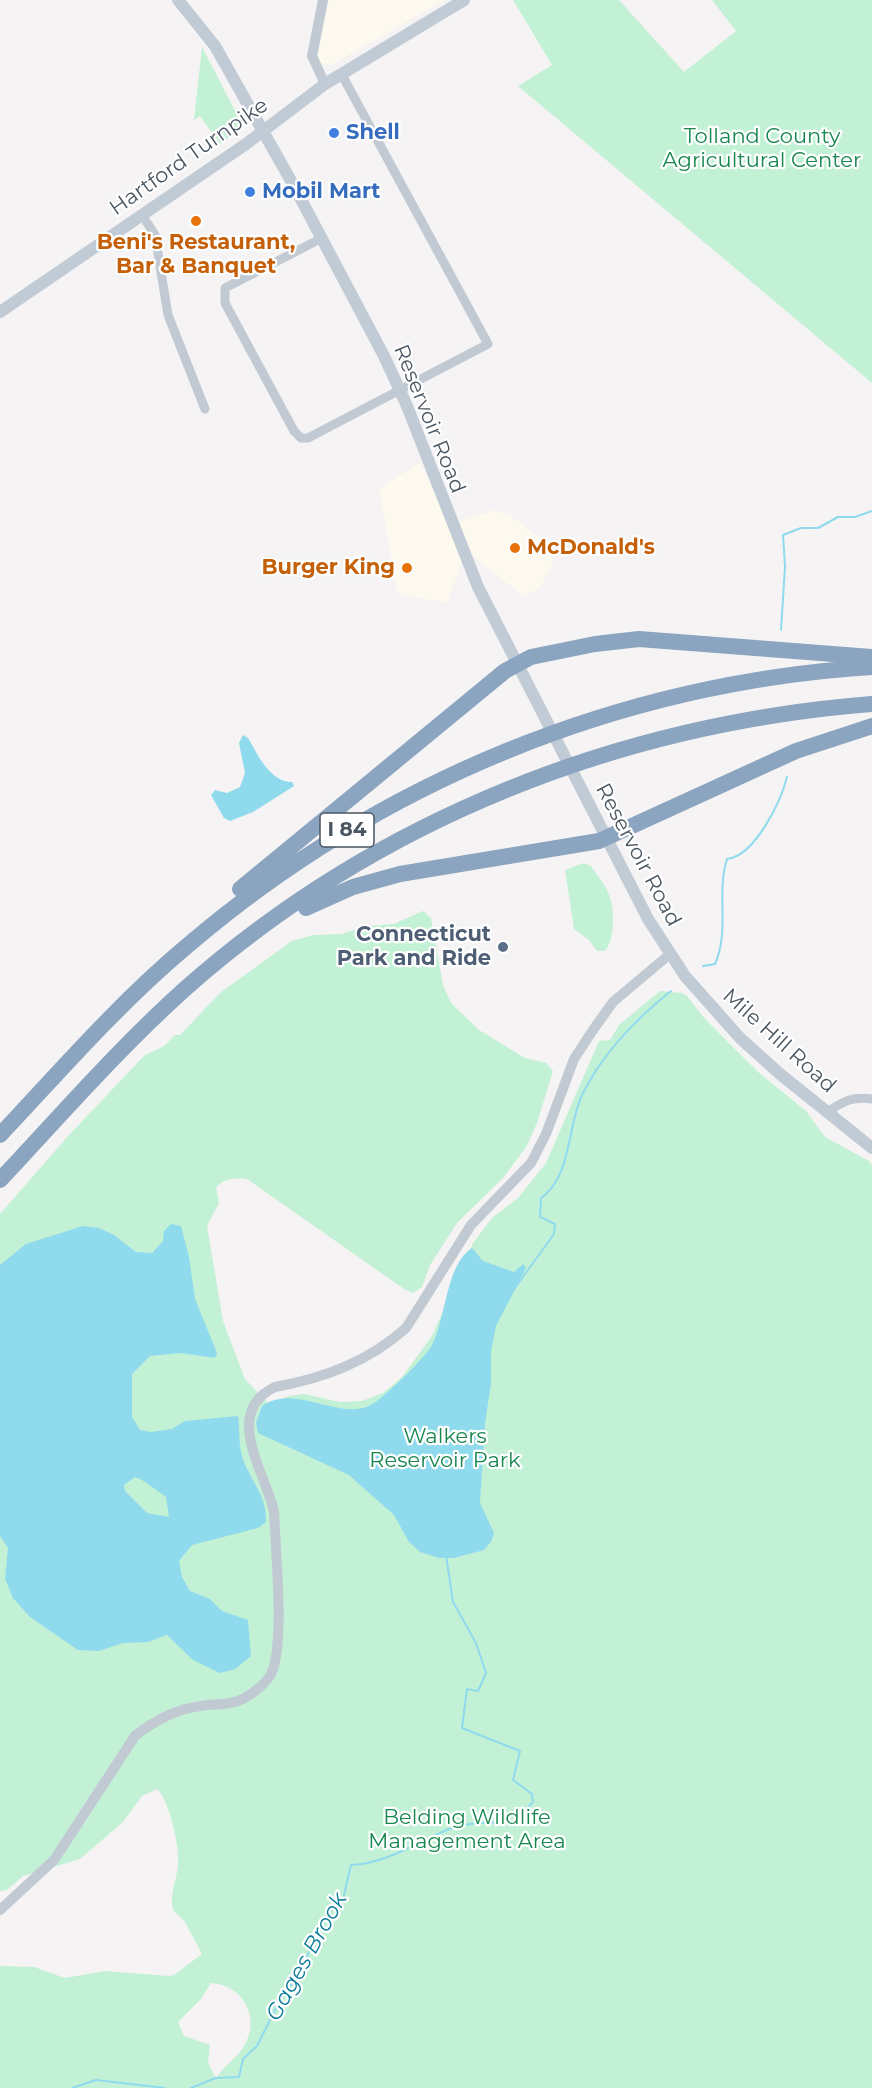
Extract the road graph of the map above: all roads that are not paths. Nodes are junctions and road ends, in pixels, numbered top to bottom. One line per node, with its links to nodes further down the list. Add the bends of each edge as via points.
1 (178, 0): 6 (main road, Reservoir Road, via 215,46)
2 (323, 0): 5 (street, via 312,56)
3 (464, 0): 4 (main road, Hartford Turnpike)
4 (342, 75): 5 (main road, Hartford Turnpike); 10 (street, via 488,344)
5 (325, 84): 6 (main road, Hartford Turnpike)
6 (262, 130): 7 (main road, Hartford Turnpike); 8 (main road, Reservoir Road)
7 (142, 215): 9 (main road, Hartford Turnpike); 11 (street, via 155,235 168,315)
8 (322, 238): 10 (main road, Reservoir Road); 10 (street, via 225,288 225,303 301,438)
9 (0, 312)
10 (401, 391): 13 (main road, Reservoir Road, via 465,558)
11 (205, 409)
12 (872, 657): 13 (highway, via 652,639 595,644)
13 (516, 663): 17 (main road, Reservoir Road); 19 (highway, via 211,914 197,927)
14 (872, 668): 19 (highway, I 84, via 725,685 656,701 525,743 430,785 343,832 268,881)
15 (872, 704): 18 (highway, I 84, via 735,721 594,756 541,775 460,809 383,849)
16 (872, 726): 17 (highway, via 796,752)
17 (605, 839): 18 (highway, via 377,879 331,896 276,927); 20 (main road, Reservoir Road)
18 (255, 933): 25 (highway, I 84, via 150,1022)
19 (187, 946): 23 (highway, I 84, via 123,1005)
20 (670, 954): 22 (main road, Mile Hill Road, via 740,1038); 26 (street, Reservoir Road, via 613,1002 593,1030 570,1067 531,1163 471,1225 406,1329 350,1366 264,1392 253,1405 250,1444 274,1511 278,1634 270,1676 237,1702 182,1710 152,1722 135,1736 54,1860)
21 (872, 1099): 22 (street, via 858,1096)
22 (828, 1112): 24 (main road, Mile Hill Road)
23 (0, 1135)
24 (872, 1148)
25 (0, 1180)
26 (0, 1910)

